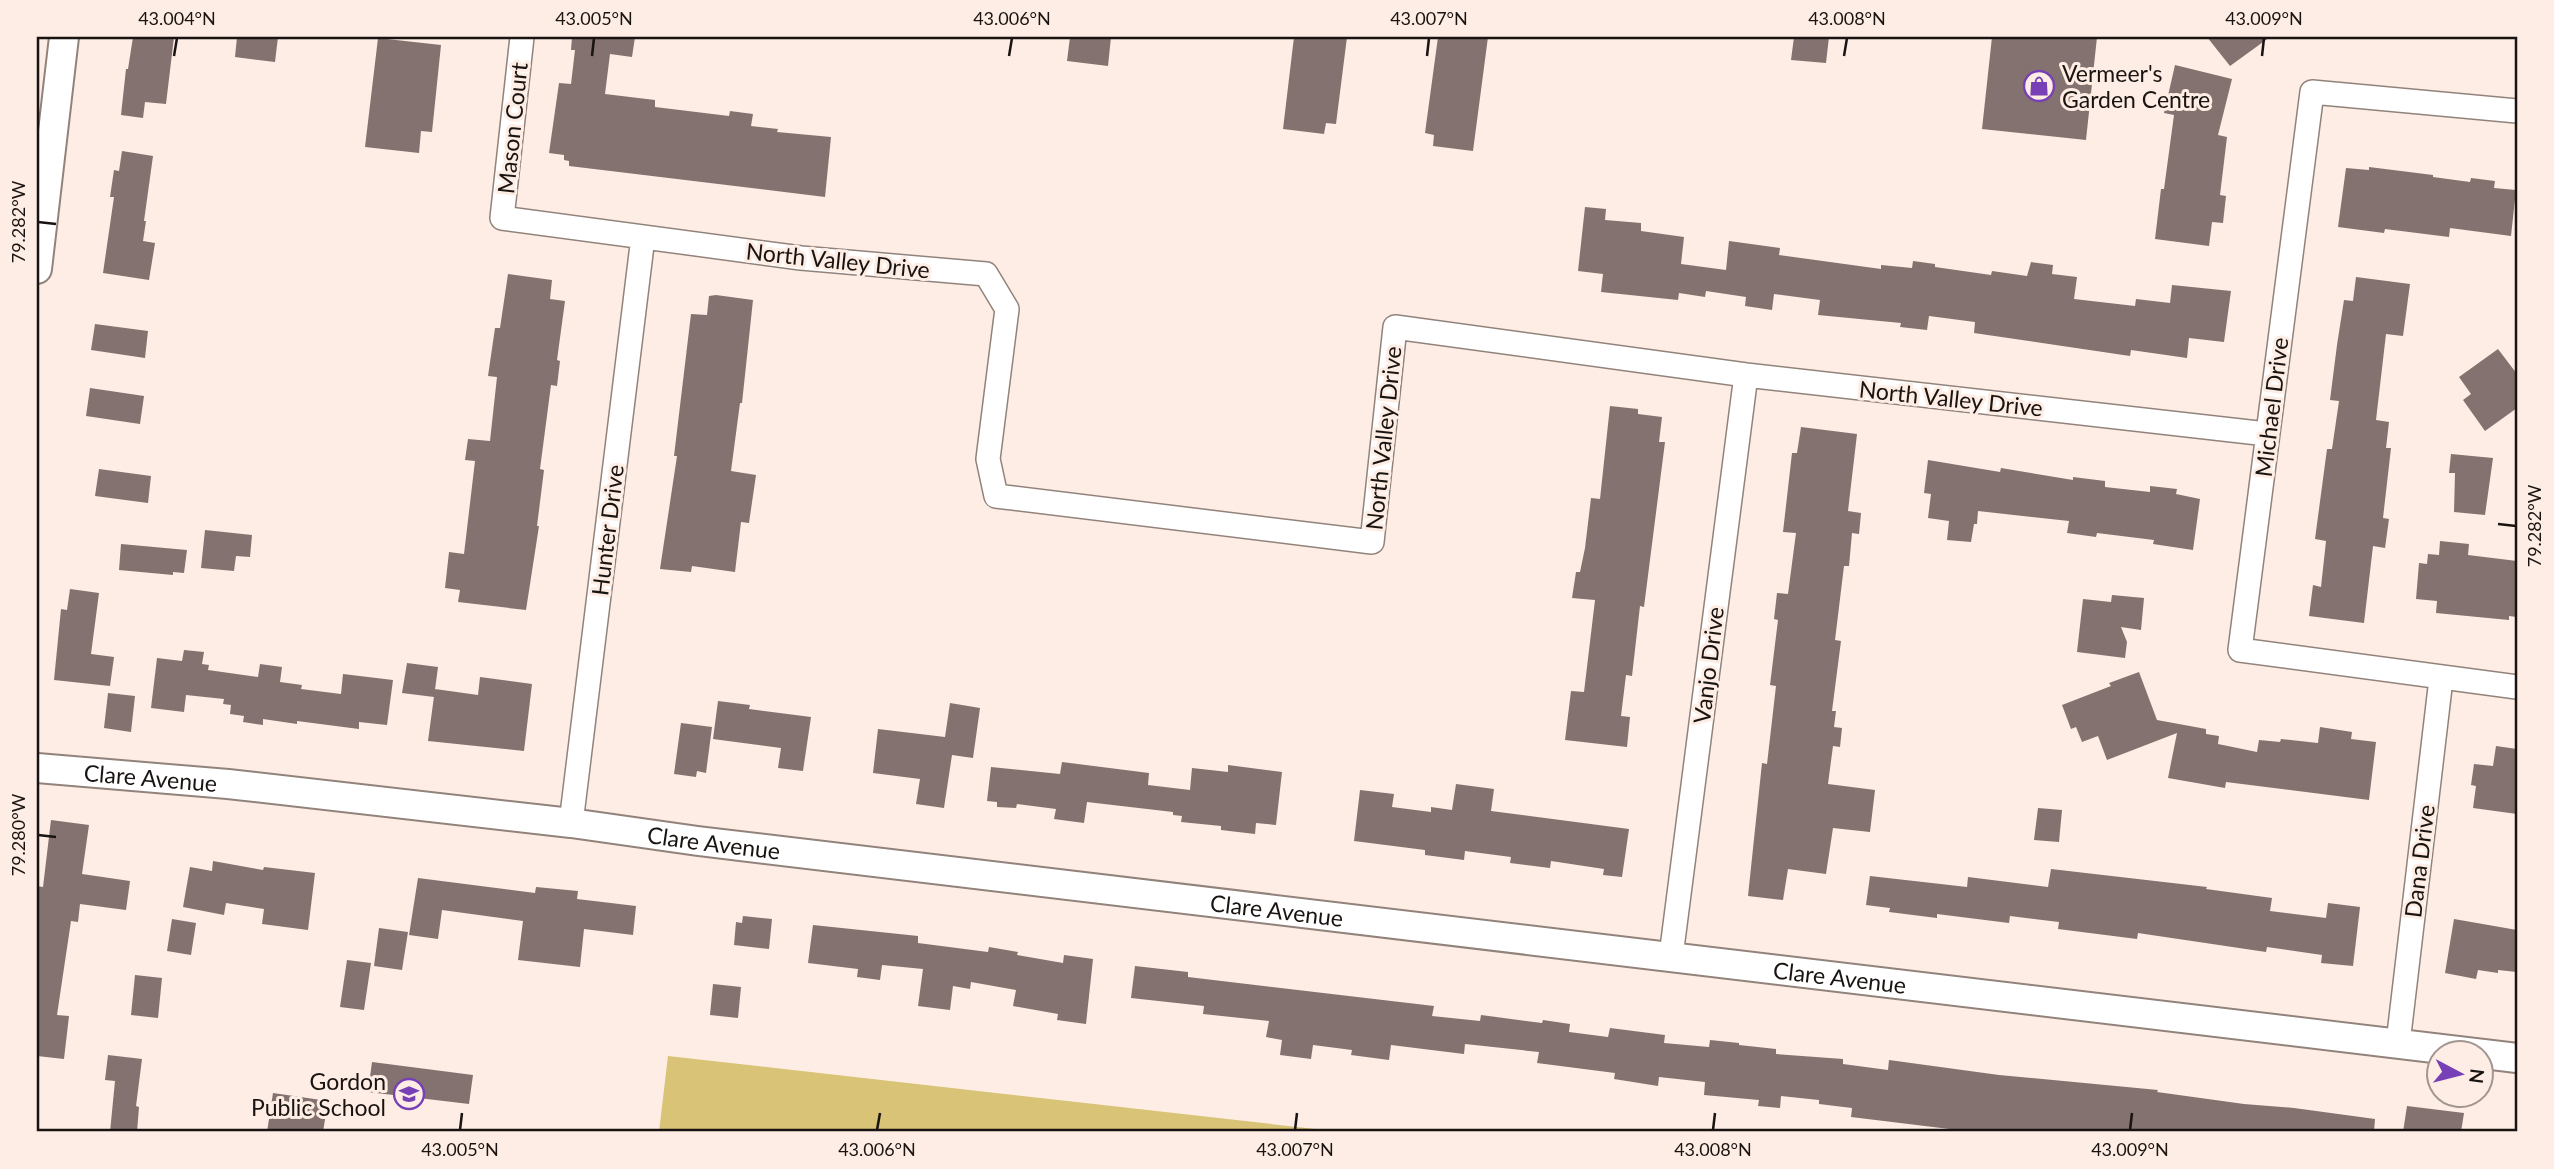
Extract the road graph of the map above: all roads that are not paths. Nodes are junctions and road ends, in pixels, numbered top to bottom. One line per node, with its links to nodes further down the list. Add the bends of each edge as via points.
1 (64, 37): 6 (street)
2 (522, 37): 4 (street, Mason Court)
3 (2517, 111): 8 (street, Michael Drive, via 2312,92)
4 (502, 218): 5 (street, North Valley Drive)
5 (643, 237): 7 (street, North Valley Drive, via 801,258 986,274 1007,309 988,459 996,496 1372,542 1395,327); 12 (street, Hunter Drive)
6 (37, 269)
7 (1746, 375): 8 (street, North Valley Drive); 13 (street, Vanjo Drive)
8 (2267, 434): 9 (street, Michael Drive, via 2240,650)
9 (2441, 678): 10 (street, Michael Drive); 14 (street, Dana Drive)
10 (2517, 687)
11 (37, 768): 12 (street, Clare Avenue, via 228,784)
12 (571, 823): 13 (street, Clare Avenue)
13 (1671, 956): 14 (street, Clare Avenue)
14 (2398, 1043): 15 (street, Clare Avenue)
15 (2517, 1058)

